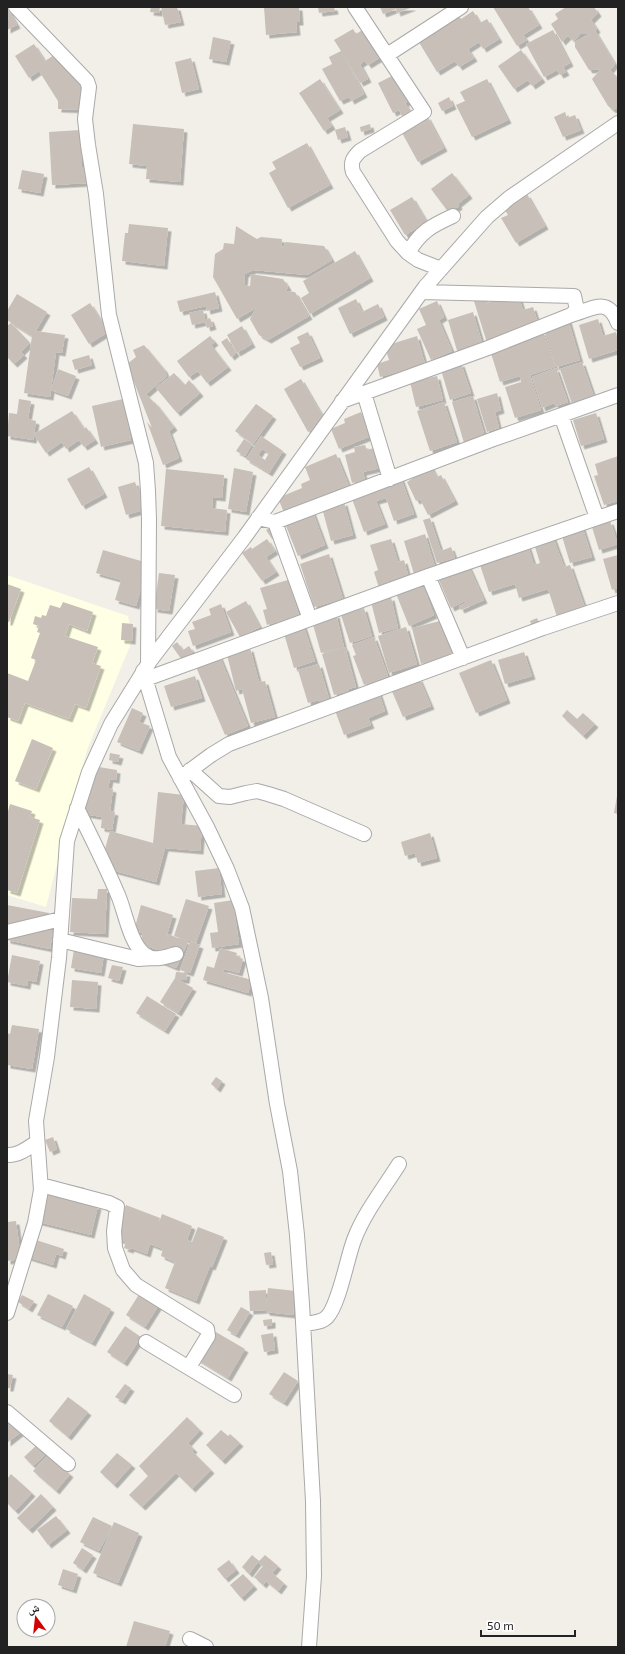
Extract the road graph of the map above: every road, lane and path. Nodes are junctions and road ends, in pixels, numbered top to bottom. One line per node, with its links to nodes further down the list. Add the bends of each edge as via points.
1 (16, 7): 25 (street, via 87,81 89,87 86,126 108,307 146,463 150,583)
2 (355, 7): 4 (street)
3 (461, 7): 4 (street)
4 (387, 54): 7 (street, via 424,112 360,151 351,164 353,172 389,229)
5 (618, 123): 8 (street, via 509,198 486,217)
6 (453, 216): 7 (street, via 432,225 414,242)
7 (408, 253): 8 (street)
8 (441, 269): 9 (street)
9 (422, 292): 10 (street, via 574,296 577,310); 14 (street)
10 (571, 315): 11 (street, via 607,307); 12 (street)
11 (617, 316)
12 (364, 393): 14 (street); 16 (street)
13 (618, 395): 15 (street)
14 (342, 401): 18 (street)
15 (561, 415): 16 (street); 19 (street)
16 (390, 479): 20 (street)
17 (618, 511): 19 (street)
18 (258, 518): 20 (street); 25 (street)
19 (597, 518): 21 (street)
20 (275, 522): 23 (street)
21 (428, 576): 23 (street); 24 (street)
22 (618, 603): 24 (street)
23 (310, 619): 25 (street)
24 (463, 658): 26 (street, via 229,744)
25 (146, 672): 26 (street, via 169,757); 27 (street, via 111,724 89,772)
26 (185, 774): 28 (street, via 219,796 230,798 257,792 268,794); 39 (street, via 227,869 242,908 250,940 290,1171)
27 (77, 808): 29 (street, via 67,841); 33 (street, via 118,895 137,948)
28 (364, 834)
29 (61, 920): 30 (street); 31 (street)
30 (7, 932)
31 (60, 940): 33 (street, via 138,959); 34 (street, via 47,1057 36,1121)
32 (176, 954): 33 (street, via 162,959)
33 (153, 958)
34 (38, 1142): 35 (street, via 12,1156); 37 (street)
35 (7, 1155)
36 (399, 1164): 39 (street, via 365,1217 354,1240 335,1304 327,1317 318,1323)
37 (41, 1185): 38 (street, via 34,1223); 41 (street, via 117,1207 114,1231 123,1270 136,1285 208,1331 208,1336)
38 (7, 1313)
39 (304, 1324): 47 (street, via 314,1561)
40 (146, 1342): 41 (street)
41 (189, 1367): 42 (street)
42 (234, 1395)
43 (7, 1412): 44 (street)
44 (68, 1464)
45 (190, 1639): 46 (street)
46 (206, 1647)
47 (309, 1647)

